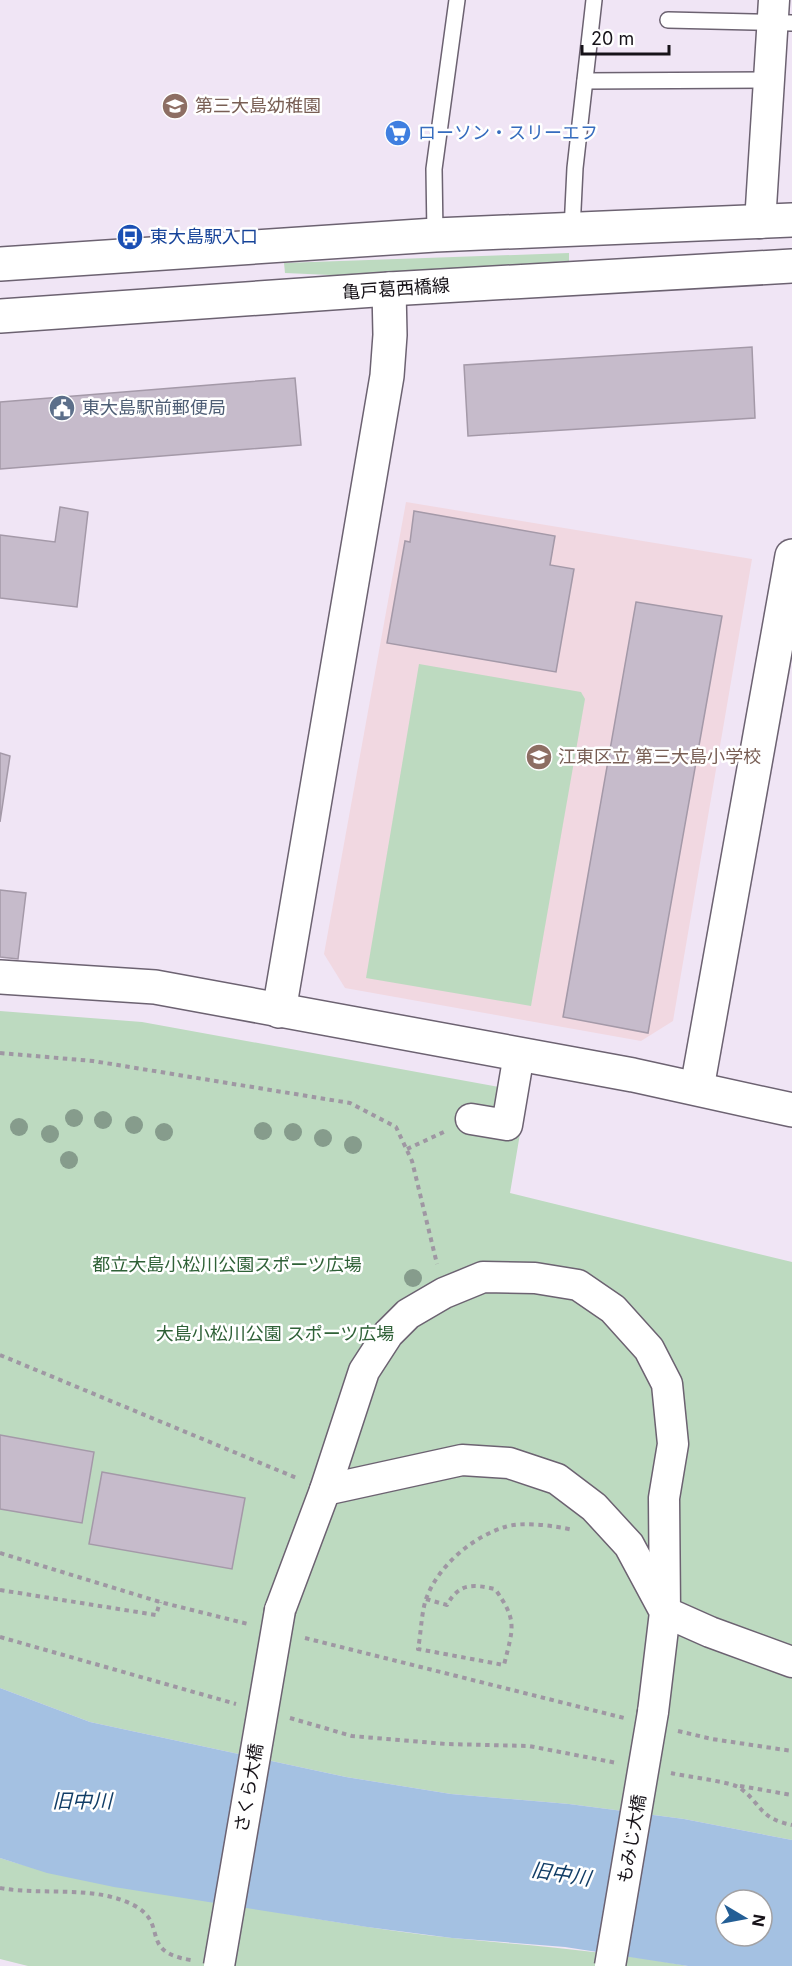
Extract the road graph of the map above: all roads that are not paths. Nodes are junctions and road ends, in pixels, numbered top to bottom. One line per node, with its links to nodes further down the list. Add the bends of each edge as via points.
1 (457, 0): 9 (lane, via 434,169)
2 (594, 0): 6 (lane)
3 (780, 15): 4 (lane); 5 (street)
4 (668, 21)
5 (768, 80): 6 (lane); 7 (street)
6 (585, 81): 8 (lane)
7 (776, 222): 8 (street)
8 (572, 230): 9 (street)
9 (435, 235): 10 (street)
10 (0, 264)
11 (792, 266): 12 (street, 亀戸葛西橋線)
12 (389, 289): 13 (street, 亀戸葛西橋線); 16 (street, via 387,376)
13 (0, 316)
14 (792, 556): 18 (street)
15 (0, 977): 16 (street, via 155,987)
16 (279, 1011): 17 (street)
17 (519, 1054): 18 (street); 20 (street, via 507,1125)
18 (697, 1088): 19 (street)
19 (792, 1110)
20 (471, 1119)
21 (444, 1293): 22 (street, さくら大橋, via 408,1314 388,1334 364,1371); 23 (street, もみじ大橋, via 483,1277 535,1278 578,1285 613,1309 649,1349 667,1384 673,1444 664,1498)
22 (325, 1490): 23 (street, via 462,1460 509,1463 557,1479 594,1507 629,1545); 25 (street, さくら大橋, bridge, via 280,1610)
23 (665, 1612): 24 (street); 26 (street, もみじ大橋, bridge)
24 (792, 1662)
25 (207, 1963)
26 (610, 1966)

